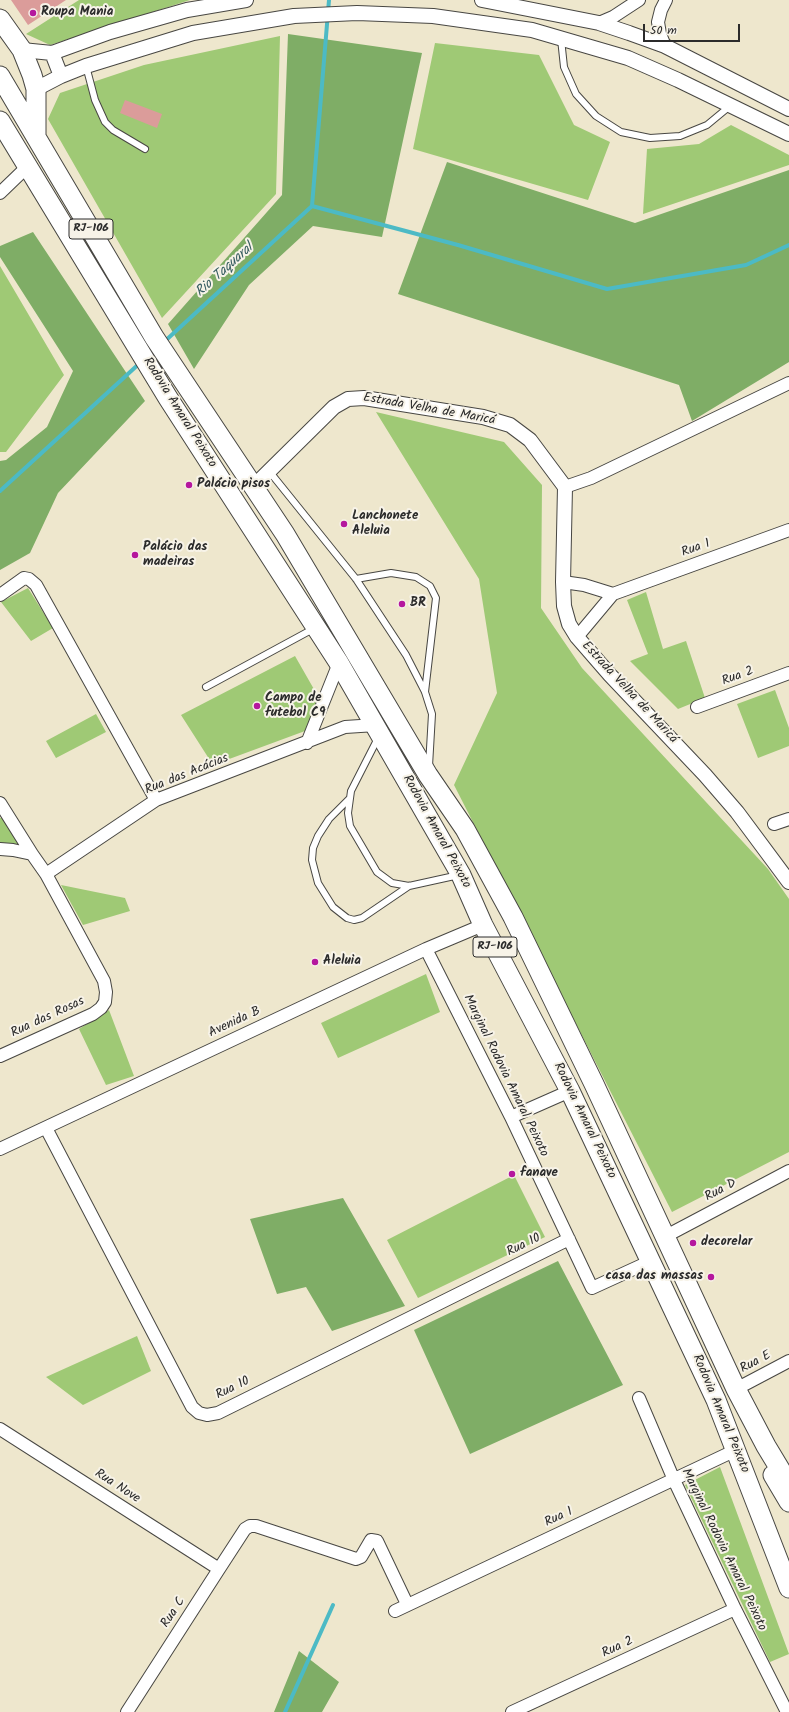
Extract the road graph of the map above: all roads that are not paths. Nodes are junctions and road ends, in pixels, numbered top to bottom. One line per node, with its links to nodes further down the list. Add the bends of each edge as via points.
1 (246, 0): 12 (street, via 186,10 110,32)
2 (482, 0): 5 (street)
3 (639, 0): 7 (street)
4 (666, 0): 10 (street, via 658,22)
5 (536, 10): 7 (street); 8 (street)
6 (0, 19): 11 (highway)
7 (599, 24): 10 (street)
8 (532, 30): 9 (street); 13 (street, via 433,16 357,13 294,16 194,33)
9 (561, 38): 18 (street, via 628,58); 18 (lane, via 564,67 576,94 596,116 621,132 650,138 680,136 707,125)
10 (666, 46): 16 (street)
11 (22, 50): 12 (street); 17 (highway)
12 (52, 53): 15 (street)
13 (86, 66): 15 (street); 23 (lane, via 95,100 105,122 113,130)
14 (0, 76): 22 (highway, Rodovia Amaral Peixoto / RJ-106)
15 (61, 76): 17 (street)
16 (745, 85): 18 (street); 19 (street)
17 (36, 89): 22 (highway)
18 (730, 106): 21 (street)
19 (789, 108)
20 (0, 121): 24 (highway, Rodovia Amaral Peixoto / RJ-106)
21 (789, 134)
22 (36, 137): 28 (highway, Rodovia Amaral Peixoto / RJ-106, via 154,337)
23 (145, 149)
24 (28, 166): 25 (street); 35 (highway, Rodovia Amaral Peixoto / RJ-106, via 168,398)
25 (0, 193)
26 (789, 383): 29 (street, via 591,478)
27 (270, 471): 28 (street, Estrada Velha de Maricá); 29 (street, Estrada Velha de Maricá, via 334,407 348,399 364,398 483,417 510,425 530,440); 31 (lane)
28 (253, 487): 44 (highway, Rodovia Amaral Peixoto / RJ-106, via 285,534)
29 (565, 487): 32 (street, Estrada Velha de Maricá)
30 (789, 530): 33 (street, Rua 1)
31 (356, 579): 40 (lane, via 406,655); 40 (lane, via 391,573 416,577 430,586 436,598)
32 (563, 582): 33 (street); 36 (street, Estrada Velha de Maricá, via 564,606 569,624)
33 (613, 594): 36 (street)
34 (0, 595): 46 (street, via 24,578 36,585)
35 (316, 627): 37 (highway, Rodovia Amaral Peixoto / RJ-106); 39 (lane)
36 (577, 637): 54 (street, Estrada Velha de Maricá, via 710,780)
37 (339, 663): 42 (highway, Rodovia Amaral Peixoto / RJ-106); 43 (street)
38 (789, 673): 41 (street, Rua 2)
39 (206, 687)
40 (425, 692): 44 (lane, via 432,714)
41 (697, 707)
42 (378, 729): 43 (street, Rua das Acácias, via 345,727); 45 (lane); 53 (highway, Rodovia Amaral Peixoto / RJ-106)
43 (307, 744): 46 (street, Rua das Acácias)
44 (428, 775): 64 (highway, Rodovia Amaral Peixoto / RJ-106, via 465,829 512,917)
45 (349, 799): 55 (lane, via 350,826 377,872 392,883); 55 (lane, via 328,819 313,848 312,860 318,883 333,907 347,918 362,918)
46 (156, 800): 52 (street, Rua das Acácias)
47 (0, 805): 51 (street)
48 (789, 819): 49 (street)
49 (774, 824)
50 (0, 849): 51 (street)
51 (32, 854): 52 (street)
52 (46, 874): 58 (street, Rua das Rosas, via 104,981 105,1002 93,1014)
53 (461, 875): 55 (lane); 56 (highway, Rodovia Amaral Peixoto / RJ-106)
54 (789, 882)
55 (409, 886)
56 (484, 925): 57 (street, Avenida B); 59 (highway, Rodovia Amaral Peixoto / RJ-106)
57 (426, 949): 60 (street, Marginal Rodovia Amaral Peixoto); 61 (street, Avenida B)
58 (0, 1056)
59 (570, 1091): 60 (street); 66 (highway, Rodovia Amaral Peixoto / RJ-106)
60 (511, 1118): 65 (street, Marginal Rodovia Amaral Peixoto)
61 (46, 1128): 62 (street, Avenida B); 65 (street, Rua 10, via 192,1407 207,1415 218,1412)
62 (0, 1149)
63 (789, 1170): 64 (street, Rua D)
64 (666, 1236): 68 (highway, Rodovia Amaral Peixoto / RJ-106)
65 (569, 1240): 66 (street, Marginal Rodovia Amaral Peixoto, via 592,1288)
66 (650, 1261): 72 (highway, Rodovia Amaral Peixoto / RJ-106, via 716,1400)
67 (789, 1362): 68 (street, Rua E)
68 (736, 1389): 71 (highway, Rodovia Amaral Peixoto / RJ-106)
69 (639, 1398): 73 (street, Marginal Rodovia Amaral Peixoto)
70 (0, 1430): 78 (street, Rua Nove)
71 (766, 1446): 74 (highway, Rodovia Amaral Peixoto / RJ-106); 75 (highway, via 774,1475)
72 (736, 1450): 73 (street, Rua 1); 76 (highway, Rodovia Amaral Peixoto / RJ-106)
73 (674, 1480): 80 (street, Rua 1); 81 (street, Marginal Rodovia Amaral Peixoto)
74 (789, 1484)
75 (789, 1502)
76 (766, 1527): 77 (highway, via 783,1551); 79 (highway, Rodovia Amaral Peixoto / RJ-106)
77 (789, 1567)
78 (218, 1569): 80 (street, Rua C, via 245,1529 250,1526 356,1558 361,1557 372,1540 377,1541); 83 (street, Rua C)
79 (789, 1588)
80 (407, 1604): 82 (street, Rua 1)
81 (735, 1609): 84 (street, Rua 2); 85 (street, Marginal Rodovia Amaral Peixoto)
82 (395, 1611)
83 (127, 1712)
84 (512, 1712)
85 (787, 1712)

